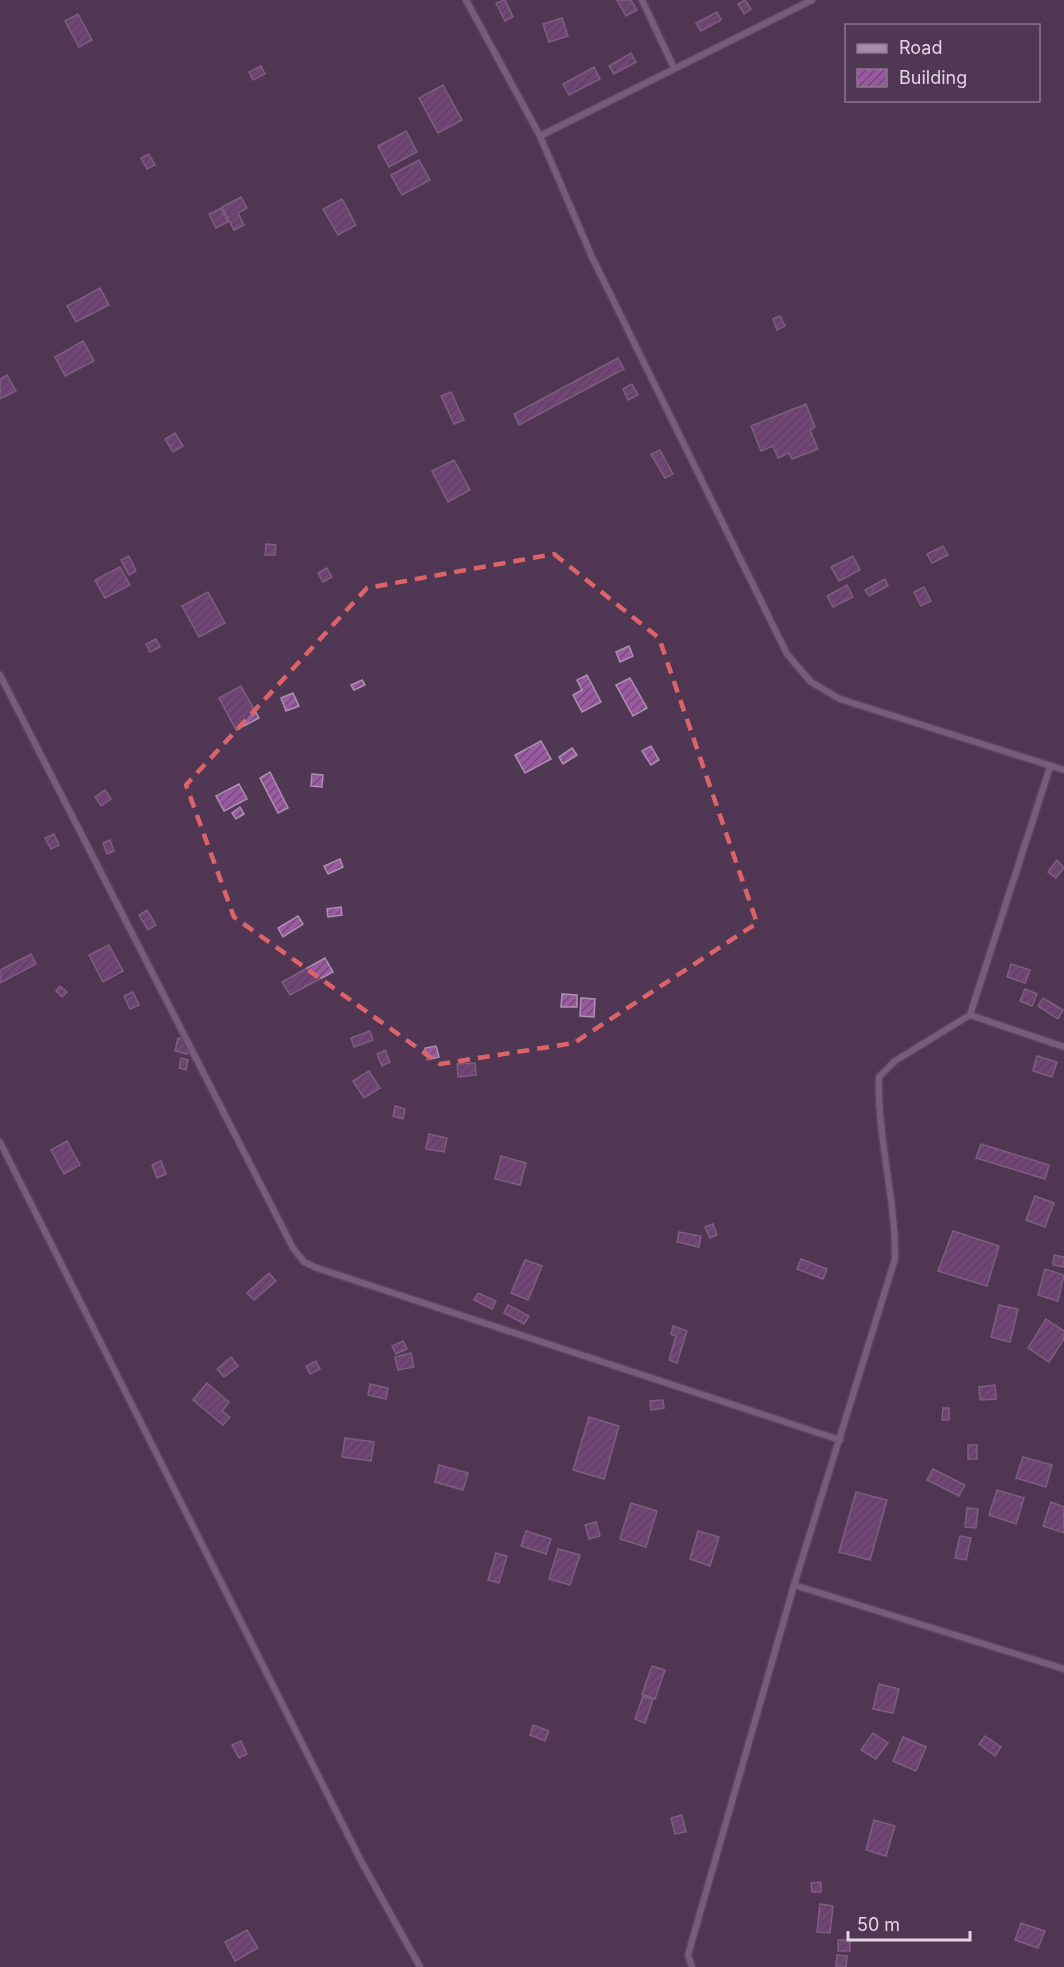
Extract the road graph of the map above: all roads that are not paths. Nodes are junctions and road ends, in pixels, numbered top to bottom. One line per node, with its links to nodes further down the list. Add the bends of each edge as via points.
1 (466, 0): 5 (street)
2 (642, 0): 4 (street)
3 (812, 0): 4 (street)
4 (674, 68): 5 (street)
5 (540, 136): 7 (street, via 592,257 787,654 811,682 840,699)
6 (0, 675): 12 (street, via 293,1248 304,1262)
7 (1050, 767): 8 (street); 9 (street)
8 (1064, 770)
9 (970, 1015): 10 (street); 12 (street, via 896,1061 879,1077 895,1259)
10 (1064, 1047)
11 (0, 1142): 15 (street, via 361,1861)
12 (840, 1440): 13 (street)
13 (794, 1585): 14 (street); 16 (street, via 688,1955)
14 (1064, 1669)
15 (420, 1967)
16 (692, 1967)

